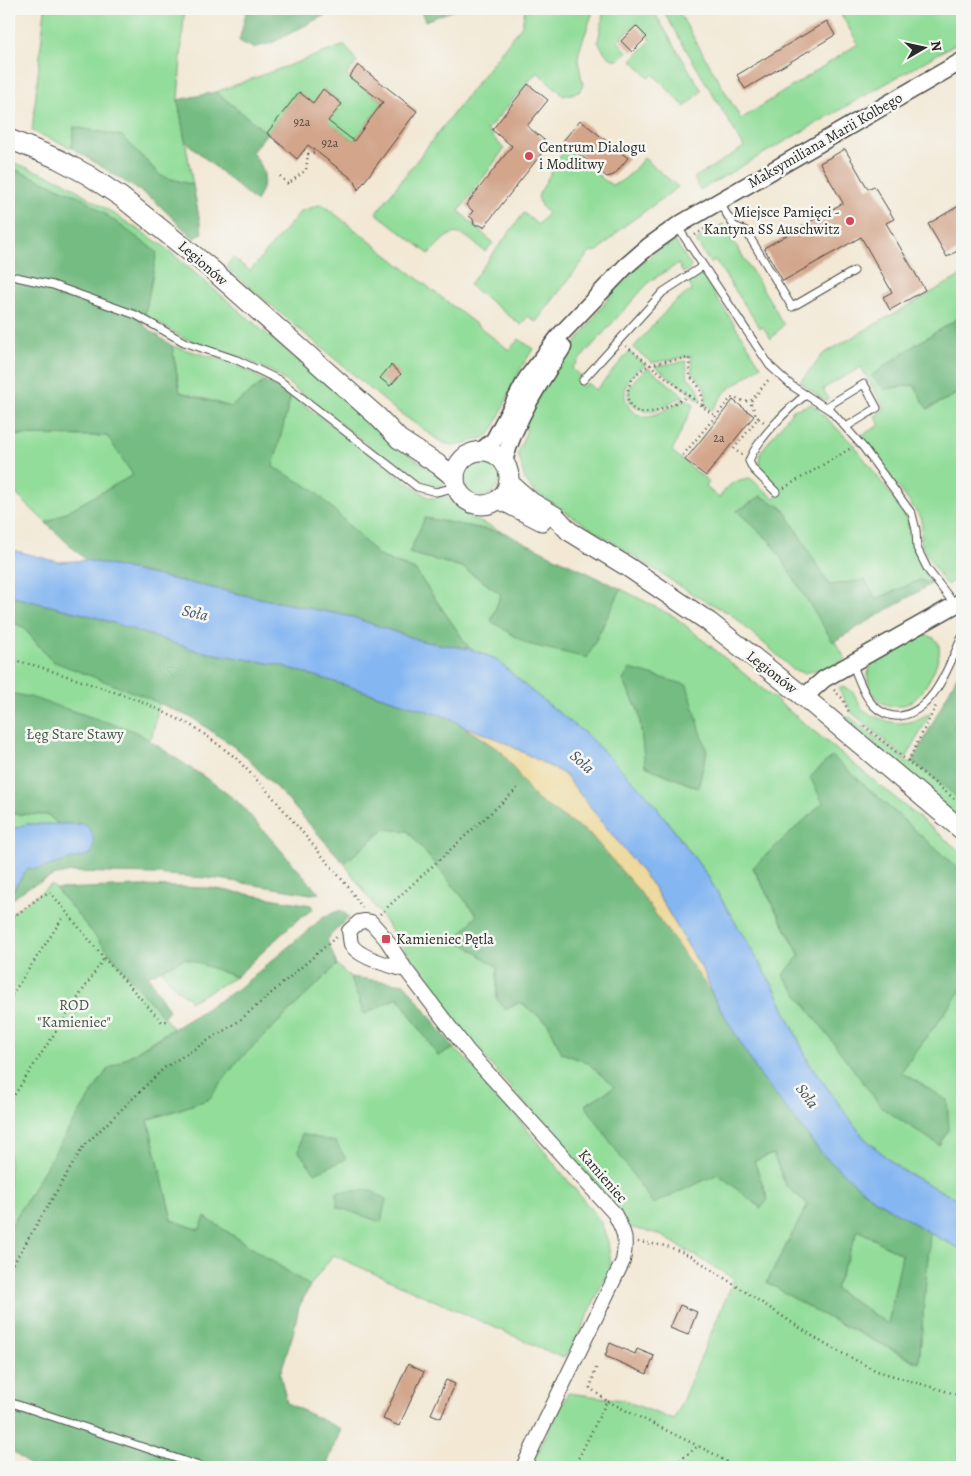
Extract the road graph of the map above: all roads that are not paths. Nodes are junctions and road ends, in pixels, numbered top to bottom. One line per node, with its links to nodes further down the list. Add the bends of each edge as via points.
1 (962, 61): 3 (street, Maksymiliana Marii Kolbego)
2 (9, 139): 12 (main road, Legionów, via 58,159 122,197 203,262)
3 (719, 201): 4 (street, Maksymiliana Marii Kolbego); 6 (lane, via 734,226 746,231 792,307)
4 (677, 226): 5 (lane); 8 (street, Maksymiliana Marii Kolbego, via 644,251)
5 (703, 266): 9 (lane, via 663,292); 10 (lane, via 770,366)
6 (854, 271)
7 (16, 277): 16 (lane, via 53,285 136,315 184,342 237,360 279,380 416,486 436,492)
8 (597, 297): 14 (street, Maksymiliana Marii Kolbego, via 560,334 528,378 494,440); 15 (street, Maksymiliana Marii Kolbego, via 537,386 510,438)
9 (584, 380)
10 (806, 395): 11 (lane); 18 (lane, via 793,404 757,445 749,460 753,469)
11 (826, 407): 13 (lane); 13 (lane, via 864,384 877,408)
12 (377, 416): 14 (main road, Legionów, via 444,454); 16 (main road, Legionów, via 399,439 439,465)
13 (846, 427): 21 (lane, via 912,514 917,548 928,570)
14 (473, 453): 15 (main road, via 490,452); 16 (main road, via 460,462)
15 (504, 462): 17 (main road)
16 (456, 483): 19 (main road, via 461,494 474,504 483,505)
17 (508, 483): 19 (main road); 20 (main road, Legionów, via 555,516)
18 (776, 492)
19 (498, 499): 20 (main road, Legionów, via 553,527)
20 (568, 531): 24 (main road, Legionów, via 673,596)
21 (959, 603): 23 (street)
22 (962, 637): 23 (lane, via 928,702 903,715 890,716 872,704)
23 (852, 663): 24 (street, via 824,679)
24 (804, 697): 25 (main road, Legionów)
25 (962, 830)
26 (406, 970): 26 (street, Kamieniec, via 371,922 359,922 349,931 351,944 361,954); 29 (street, Kamieniec, via 468,1051 614,1213 626,1241 623,1261)
27 (9, 1402): 28 (lane)
28 (202, 1467)
29 (524, 1467)

